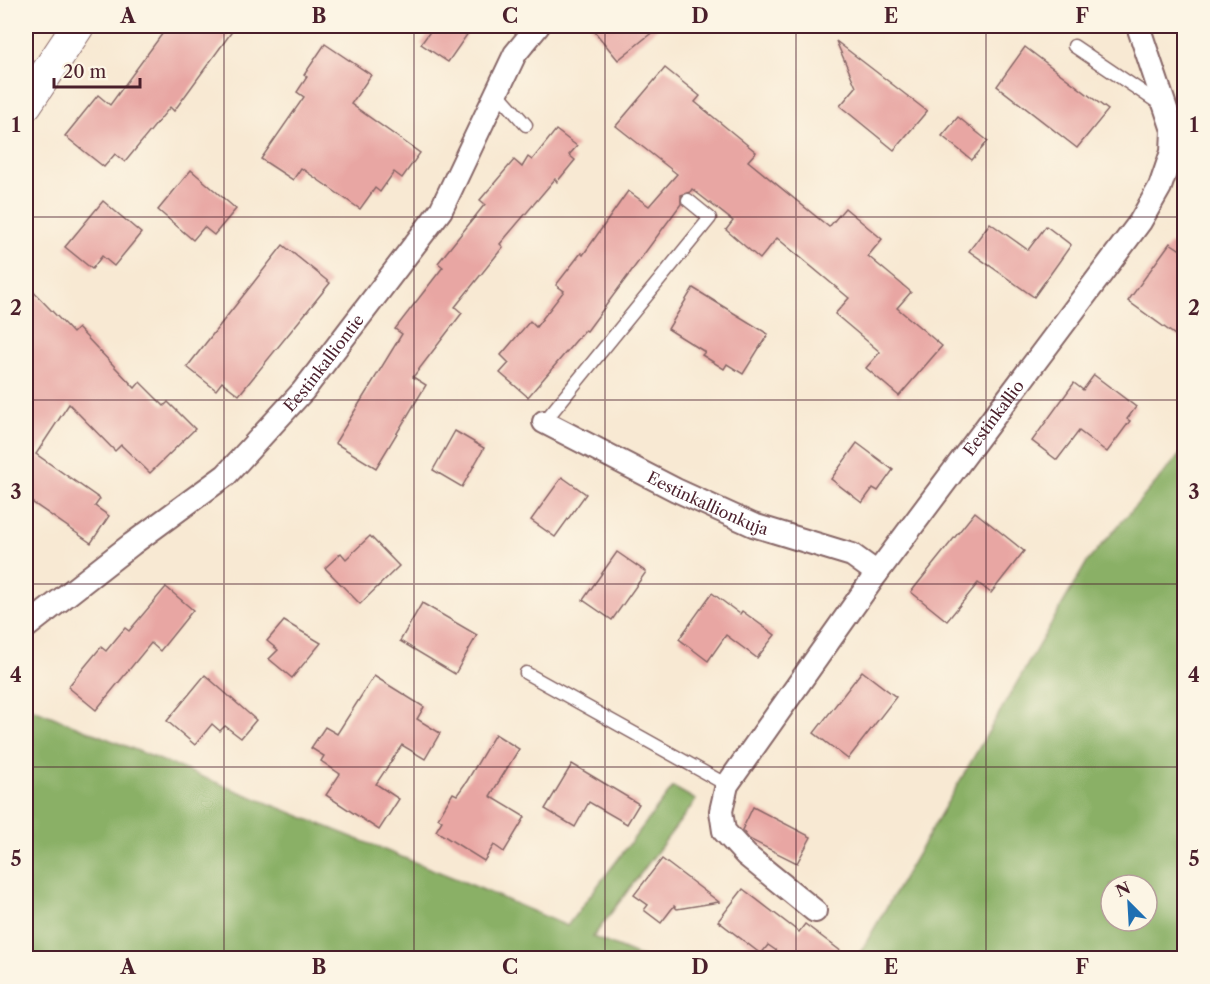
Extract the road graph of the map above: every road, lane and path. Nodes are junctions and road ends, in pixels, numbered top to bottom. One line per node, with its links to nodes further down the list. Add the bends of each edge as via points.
1 (78, 26): 6 (street)
2 (538, 26): 5 (street, Eestinkalliontie, via 515,54)
3 (1138, 26): 7 (street, Eestinkallio)
4 (1074, 46): 7 (lane)
5 (496, 91): 8 (lane); 12 (street, Eestinkalliontie, via 441,210 303,391 226,475)
6 (26, 104)
7 (1166, 108): 11 (street, Eestinkallio, via 1173,130 1172,152 1160,187 1140,222)
8 (526, 124)
9 (688, 200): 10 (lane, via 710,218)
10 (544, 422): 11 (street, Eestinkallionkuja, via 753,525 852,555)
11 (877, 573): 14 (street, Eestinkallio)
12 (26, 627)
13 (526, 674): 14 (lane)
14 (727, 784): 15 (street, via 720,811 724,831 746,855)
15 (815, 911)

